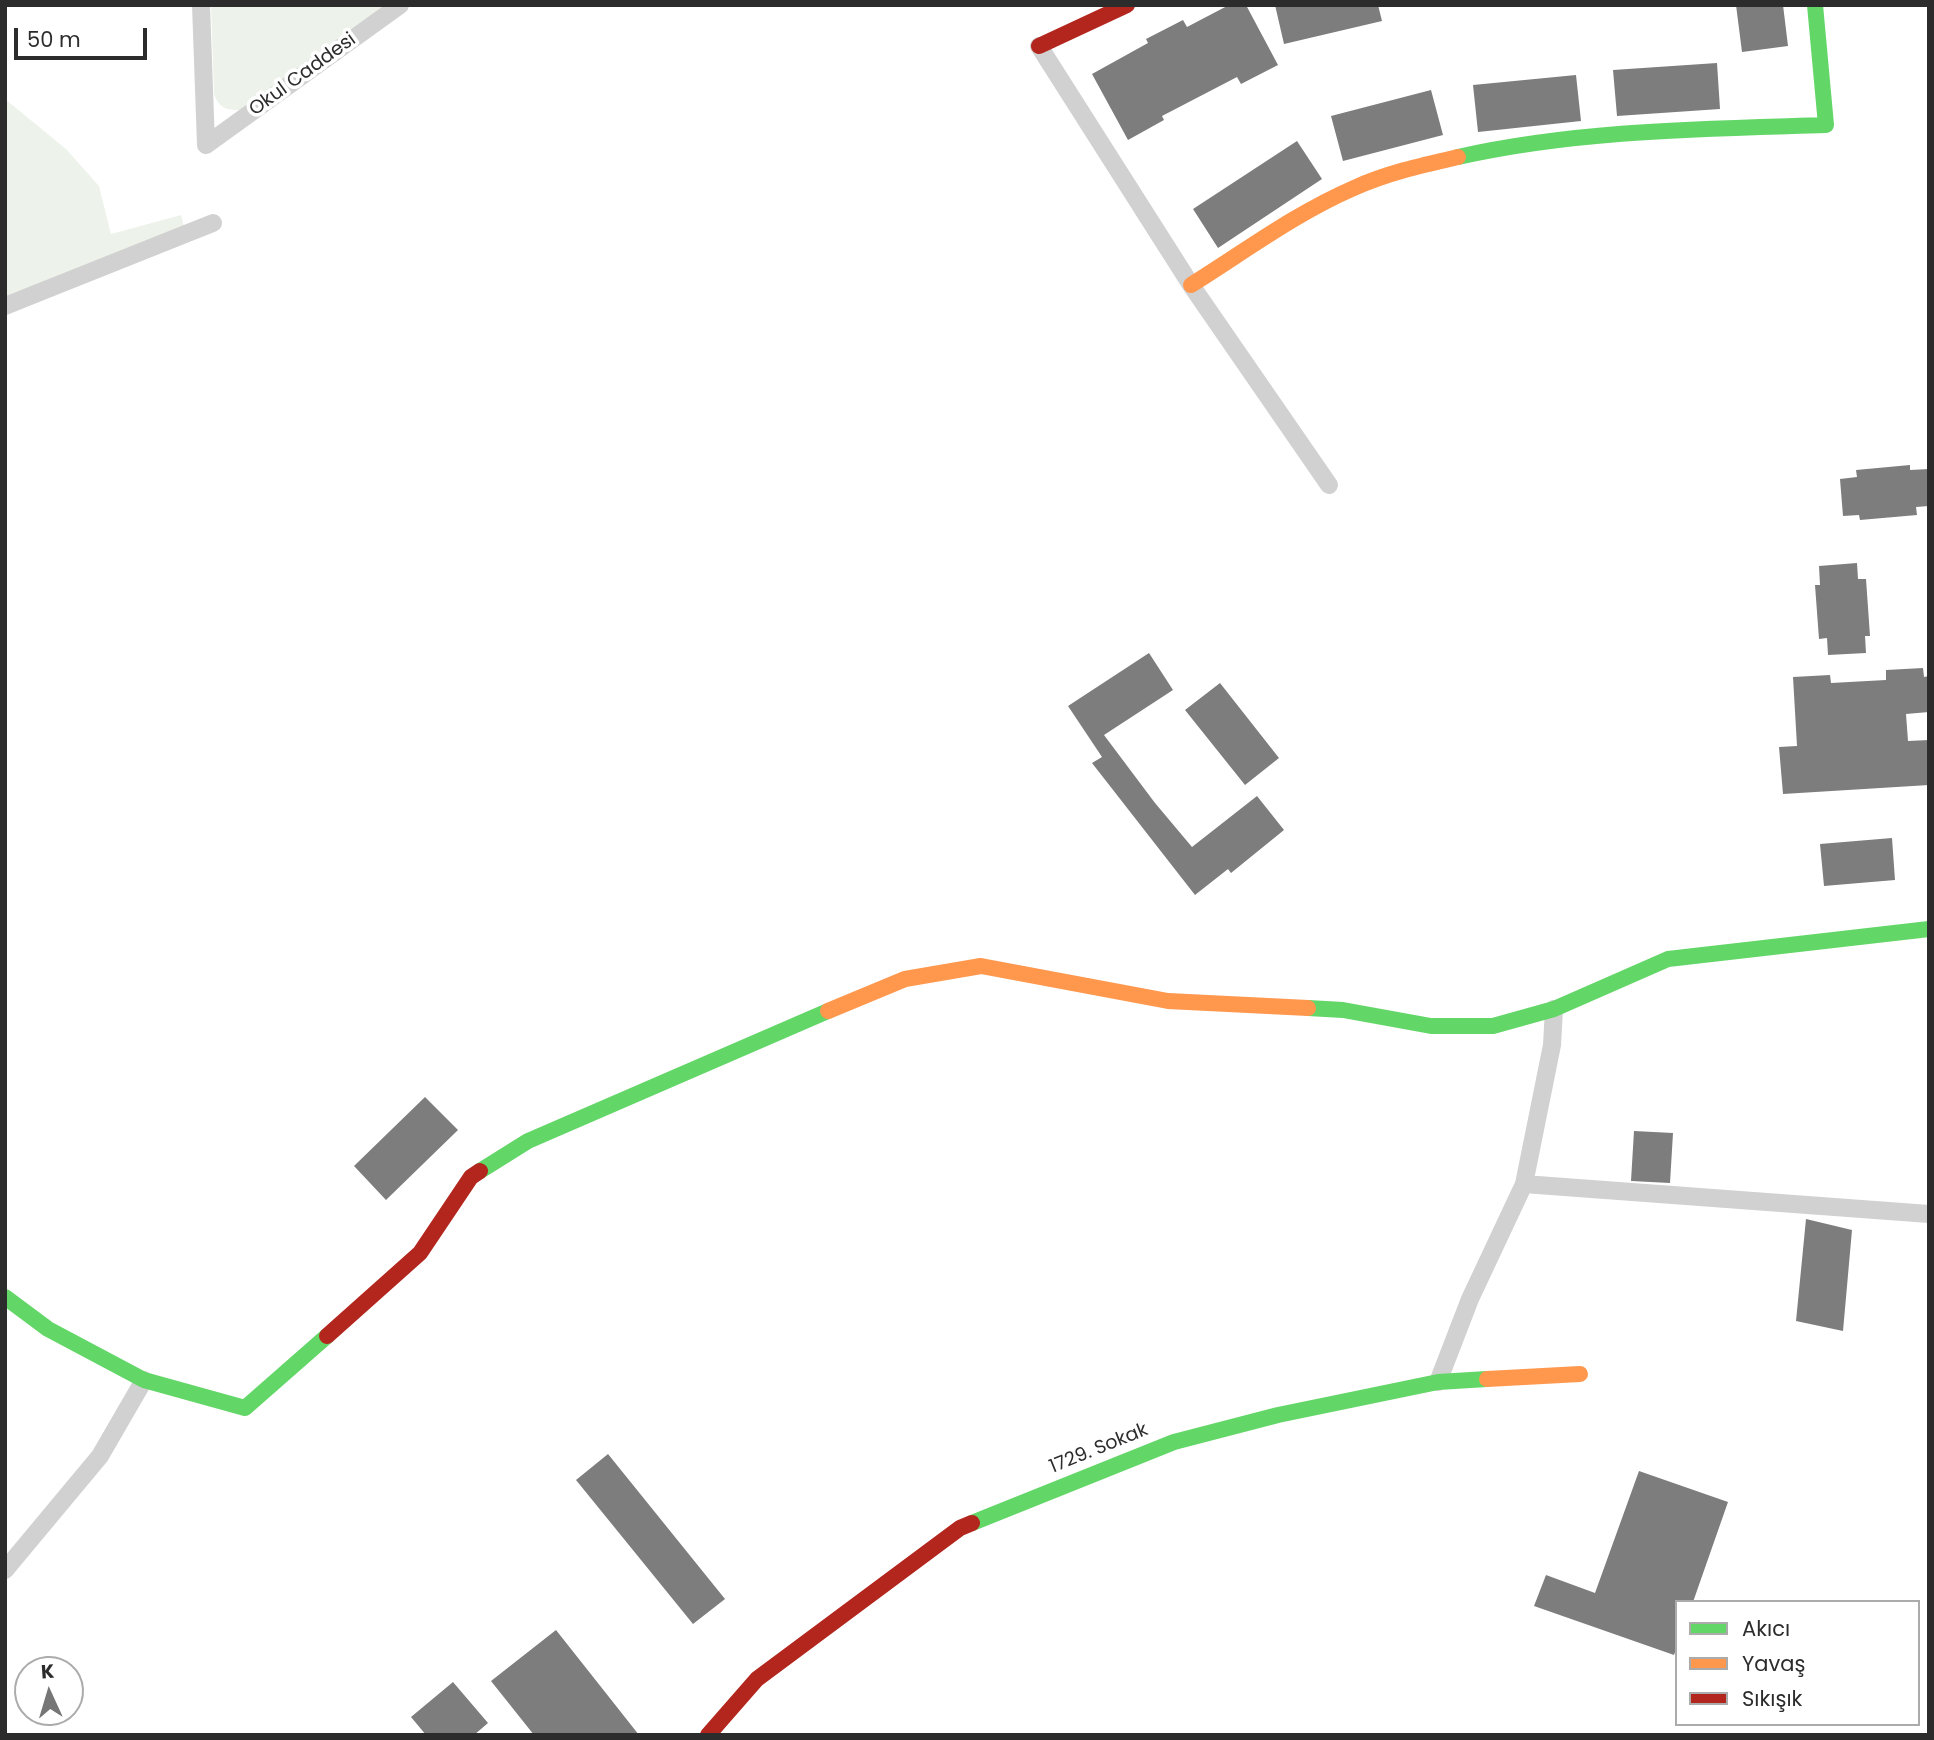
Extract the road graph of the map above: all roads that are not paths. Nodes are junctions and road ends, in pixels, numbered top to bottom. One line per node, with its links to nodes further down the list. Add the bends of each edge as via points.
1 (201, 5): 2 (street, Okul Caddesi, via 206,145)
2 (400, 5)
3 (1127, 5): 5 (street)
4 (1815, 5): 7 (street, via 1826,125 1605,134 1470,153 1401,171 1342,194)
5 (1039, 46): 7 (street)
6 (214, 223): 8 (street)
7 (1191, 285): 9 (street)
8 (5, 306)
9 (1329, 485)
10 (1929, 929): 11 (street, via 1668,959)
11 (1554, 1009): 12 (street, via 1552,1045); 16 (street, via 1493,1026 1431,1026 1343,1010 1168,1001 981,966 905,979 528,1141 471,1177 420,1254 245,1408)
12 (1524, 1184): 13 (street); 17 (street, via 1470,1299)
13 (1929, 1214)
14 (5, 1297): 16 (street, via 48,1329)
15 (1580, 1374): 17 (street, 1729. Sokak)
16 (144, 1380): 18 (street, via 100,1455)
17 (1438, 1382): 19 (street, 1729. Sokak, via 1174,1442 960,1528 757,1679)
18 (5, 1570)
19 (708, 1735)

